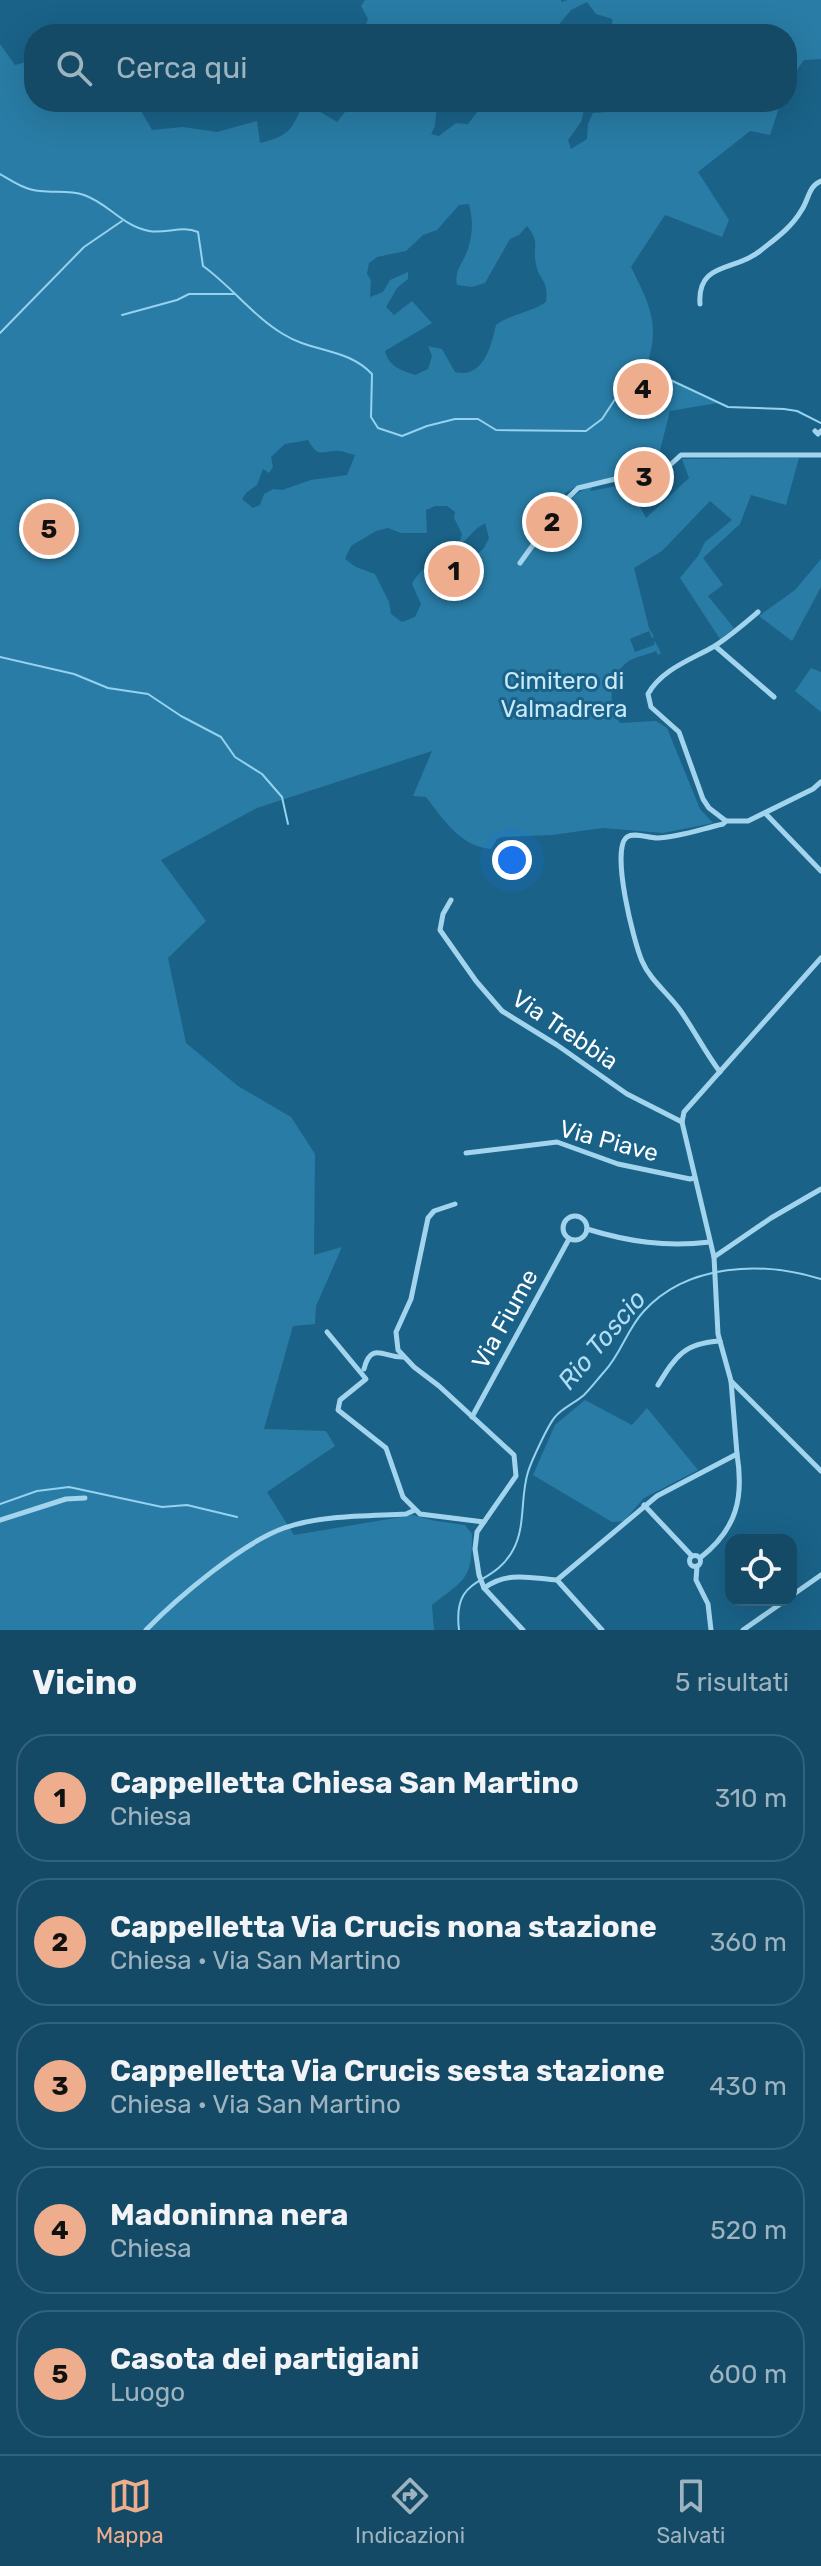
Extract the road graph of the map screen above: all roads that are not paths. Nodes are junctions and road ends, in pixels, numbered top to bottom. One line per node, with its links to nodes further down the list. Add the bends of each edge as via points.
1 (821, 181): 2 (street, via 811,187 790,226 755,255 711,272 699,292)
2 (700, 304)
3 (821, 455): 4 (street, via 681,455 669,466 578,488)
4 (520, 563)
5 (758, 612): 6 (street)
6 (715, 646): 7 (street); 10 (street, via 673,669 650,690 648,699 679,732 703,799)
7 (774, 697)
8 (821, 782): 9 (street)
9 (765, 813): 10 (street, via 748,821); 11 (street)
10 (726, 821): 15 (street, via 656,838 630,835 620,849 642,961)
11 (821, 871)
12 (451, 900): 16 (street, Via Trebbia, via 440,930 502,1011 627,1094)
13 (819, 960): 14 (street); 15 (street)
14 (821, 969)
15 (720, 1072): 16 (street, via 684,1112)
16 (682, 1122): 18 (street)
17 (466, 1153): 18 (street, Via Piave, via 557,1142 618,1164)
18 (695, 1178): 23 (street)
19 (821, 1189): 24 (street)
20 (455, 1204): 27 (street, via 428,1218 411,1299 396,1332 398,1350)
21 (587, 1229): 22 (street, via 578,1240); 22 (street, via 579,1218 570,1218 563,1229); 23 (street, via 646,1244)
22 (569, 1239): 31 (street, Via Fiume)
23 (710, 1242): 24 (street)
24 (714, 1257): 26 (street)
25 (327, 1332): 36 (street, via 366,1379 340,1400 338,1410 386,1448 403,1497)
26 (720, 1341): 29 (street); 30 (street, via 703,1342 678,1354)
27 (405, 1357): 28 (street, via 375,1353); 31 (street)
28 (364, 1369)
29 (731, 1381): 32 (street); 33 (street)
30 (658, 1385)
31 (471, 1417): 38 (street, via 514,1455 516,1476)
32 (737, 1454): 35 (street); 40 (street, via 739,1503 727,1530)
33 (821, 1471)
34 (85, 1498): 37 (street)
35 (644, 1505): 39 (street); 43 (street)
36 (415, 1510): 38 (street, via 430,1517); 47 (street, via 284,1528 197,1585)
37 (0, 1520)
38 (484, 1522): 44 (street, via 475,1549)
39 (692, 1556): 40 (street); 41 (street, via 689,1562)
40 (700, 1558): 41 (street)
41 (697, 1566): 50 (street)
42 (821, 1575): 45 (street)
43 (557, 1580): 44 (street, via 517,1575); 49 (street)
44 (484, 1586): 48 (street)
45 (797, 1592)
46 (777, 1606): 51 (street)
47 (146, 1630)
48 (523, 1630)
49 (602, 1630)
50 (711, 1630)
51 (743, 1630)

